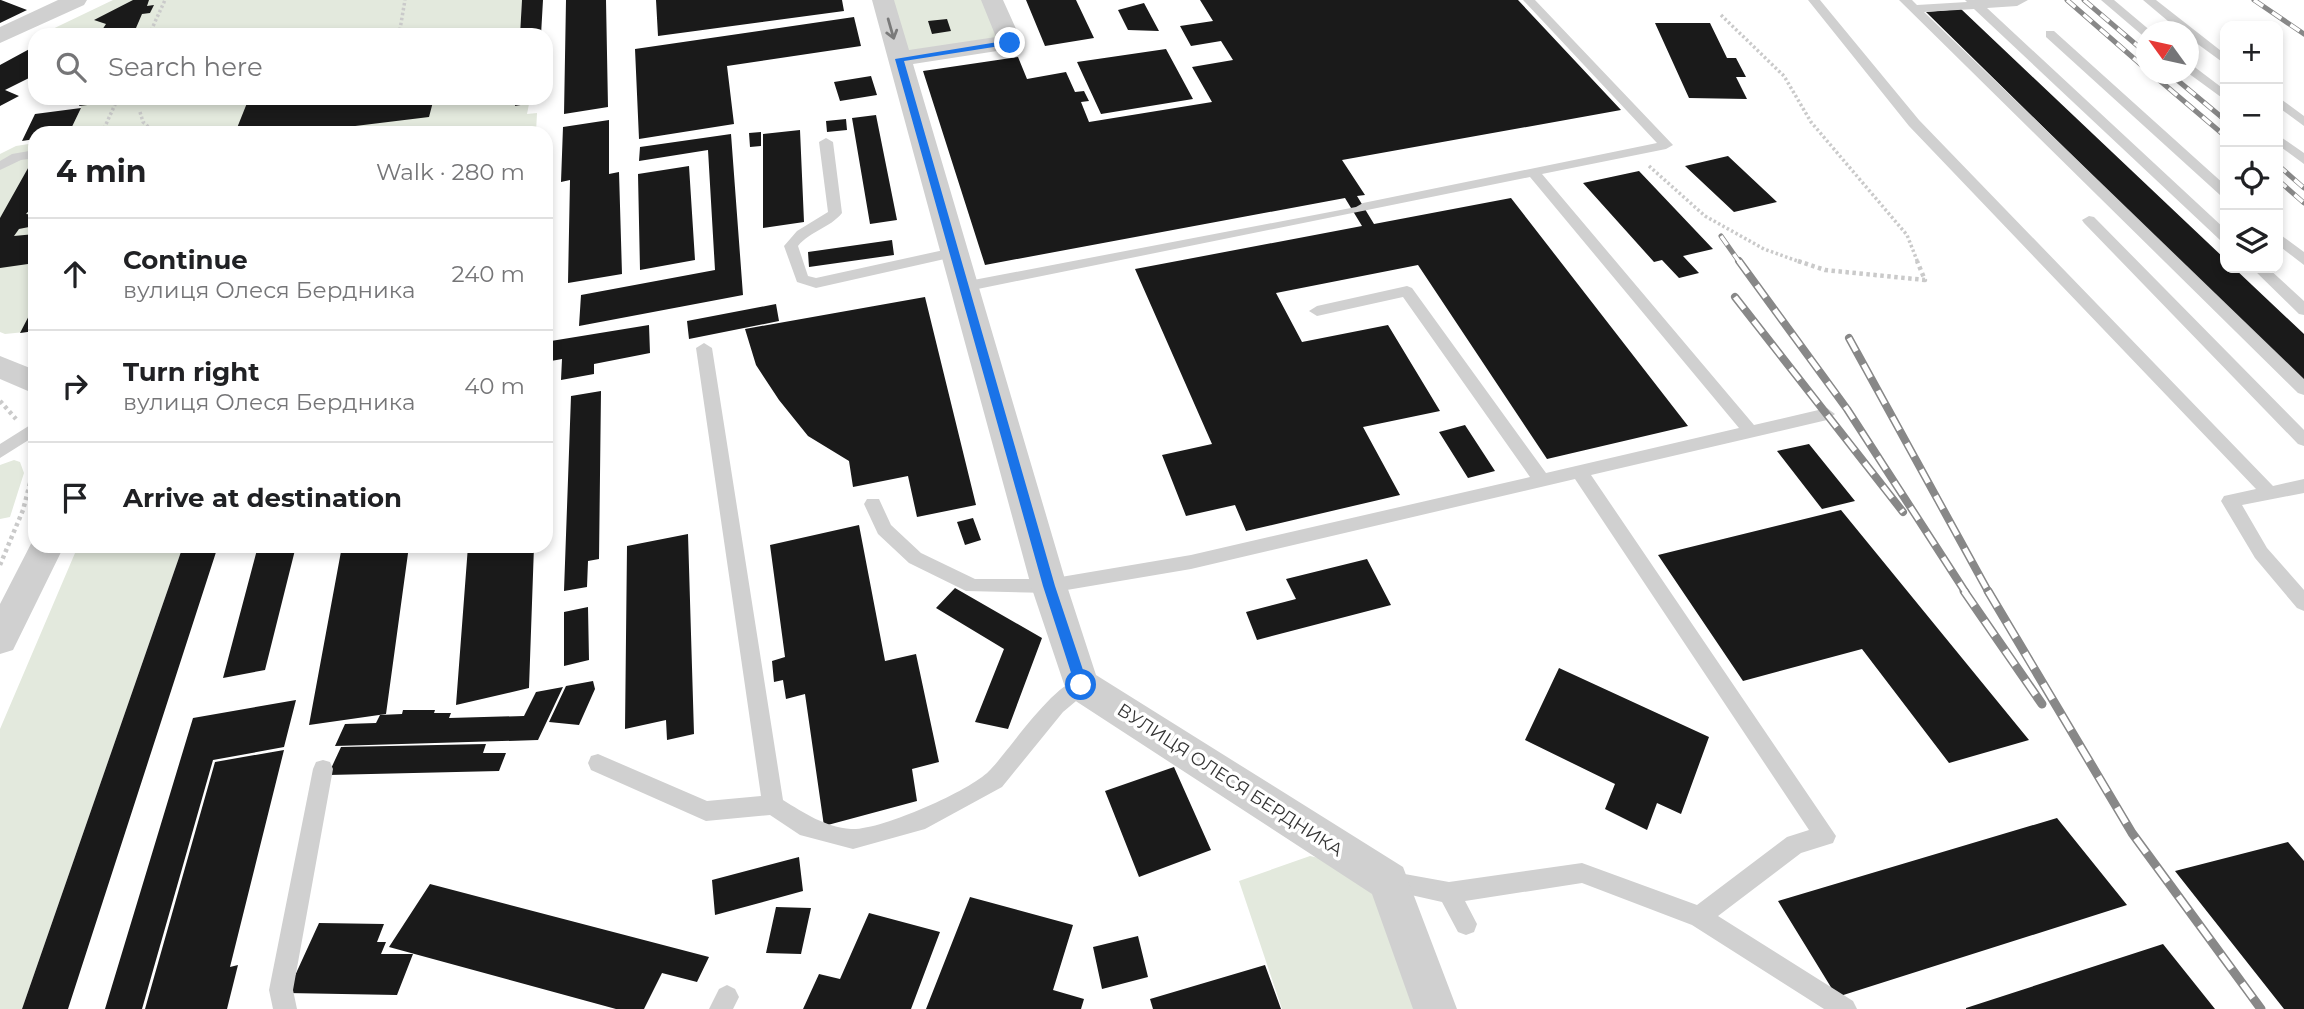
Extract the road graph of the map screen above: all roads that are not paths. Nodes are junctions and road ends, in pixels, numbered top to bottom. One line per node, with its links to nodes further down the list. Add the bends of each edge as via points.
1 (76, 0): 13 (street)
2 (883, 0): 15 (street, one-way to 15)
3 (992, 0): 15 (street, via 1010,43)
4 (1529, 0): 25 (lane, via 1666,145)
5 (1814, 0): 48 (lane, via 1914,123)
6 (2022, 0): 9 (lane, via 2017,4)
7 (2107, 0): 11 (lane)
8 (2149, 0): 14 (lane)
9 (1974, 2): 10 (lane); 28 (lane)
10 (1909, 5): 39 (lane)
11 (2136, 23)
12 (2050, 34): 26 (lane)
13 (0, 36)
14 (2220, 56)
15 (899, 59): 30 (street)
16 (2199, 74): 17 (lane)
17 (2220, 92)
18 (2283, 105): 19 (lane)
19 (2304, 122)
20 (826, 142): 30 (lane, via 835,213 825,224 800,232 790,246 802,279 816,283)
21 (2283, 143): 23 (lane)
22 (28, 155): 24 (lane)
23 (2304, 160)
24 (0, 166)
25 (1533, 172): 33 (lane); 41 (lane)
26 (2220, 187)
27 (2089, 220): 43 (lane)
28 (2220, 232)
29 (2283, 241): 31 (lane)
30 (953, 253): 33 (street)
31 (2304, 260)
32 (2264, 273): 34 (lane)
33 (963, 287): 51 (street)
34 (2304, 310)
35 (1317, 311): 46 (lane, via 1407,291)
36 (704, 348): 57 (lane)
37 (0, 366): 38 (street)
38 (28, 380)
39 (2304, 388)
40 (1827, 414): 41 (lane)
41 (1751, 432): 45 (lane)
42 (28, 433): 44 (lane)
43 (2304, 440)
44 (0, 452)
45 (1579, 472): 46 (lane); 60 (lane, via 1825,836 1795,845)
46 (1542, 481): 51 (lane, via 1191,562)
47 (2304, 486): 48 (lane)
48 (2269, 492): 52 (lane, via 2230,501 2260,553)
49 (873, 505): 51 (lane, via 884,529 915,558 973,586)
50 (43, 553): 53 (street)
51 (1049, 586): 54 (street)
52 (2304, 603)
53 (0, 639)
54 (1081, 685): 57 (lane, via 1056,706 995,780 918,822 853,839 808,828); 58 (street, ВУЛИЦЯ ОЛЕСЯ БЕРДНИКА)
55 (598, 763): 57 (lane, via 706,811)
56 (323, 769): 62 (lane, via 281,990)
57 (773, 805)
58 (1388, 881): 59 (lane); 63 (street)
59 (1449, 893): 60 (lane, via 1582,873); 61 (lane)
60 (1699, 917): 64 (lane)
61 (1466, 924)
62 (285, 1009)
63 (1435, 1009)
64 (1844, 1009)

